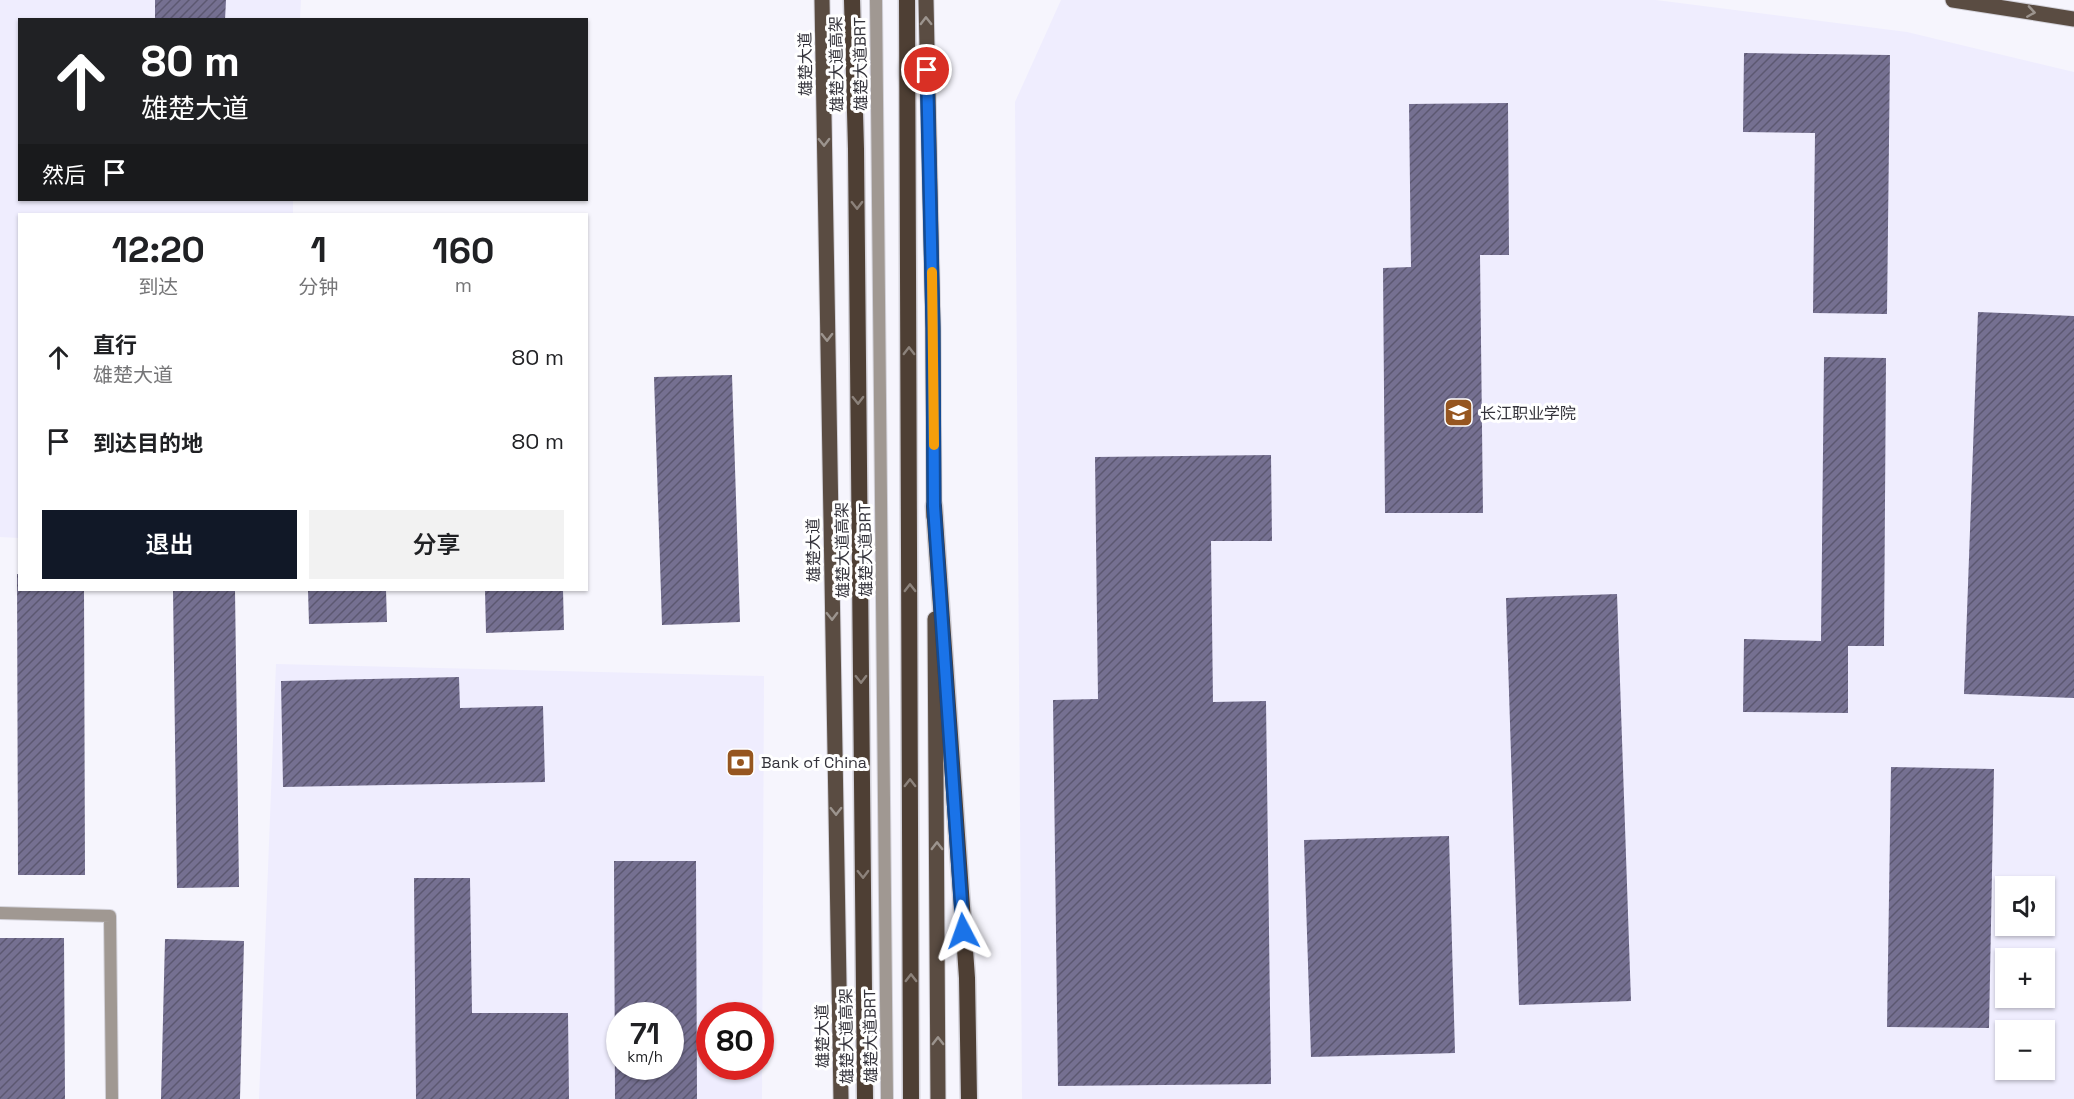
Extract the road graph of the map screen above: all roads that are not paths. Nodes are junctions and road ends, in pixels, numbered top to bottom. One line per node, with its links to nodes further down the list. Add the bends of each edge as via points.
1 (822, 0): 11 (main road, 雄楚大道, one-way to 11)
2 (852, 0): 12 (highway, 雄楚大道高架, one-way to 12)
3 (876, 0): 13 (street, 雄楚大道BRT)
4 (907, 0): 14 (highway, one-way to 4)
5 (926, 0): 8 (main road, one-way to 5)
6 (1953, 0): 7 (main road, one-way to 7)
7 (2074, 19)
8 (934, 506): 15 (main road, one-way to 8); 16 (highway, via 967,978)
9 (0, 913): 10 (street, via 110,916)
10 (112, 1099)
11 (841, 1099)
12 (865, 1099)
13 (887, 1099)
14 (911, 1099)
15 (938, 1099)
16 (969, 1099)

